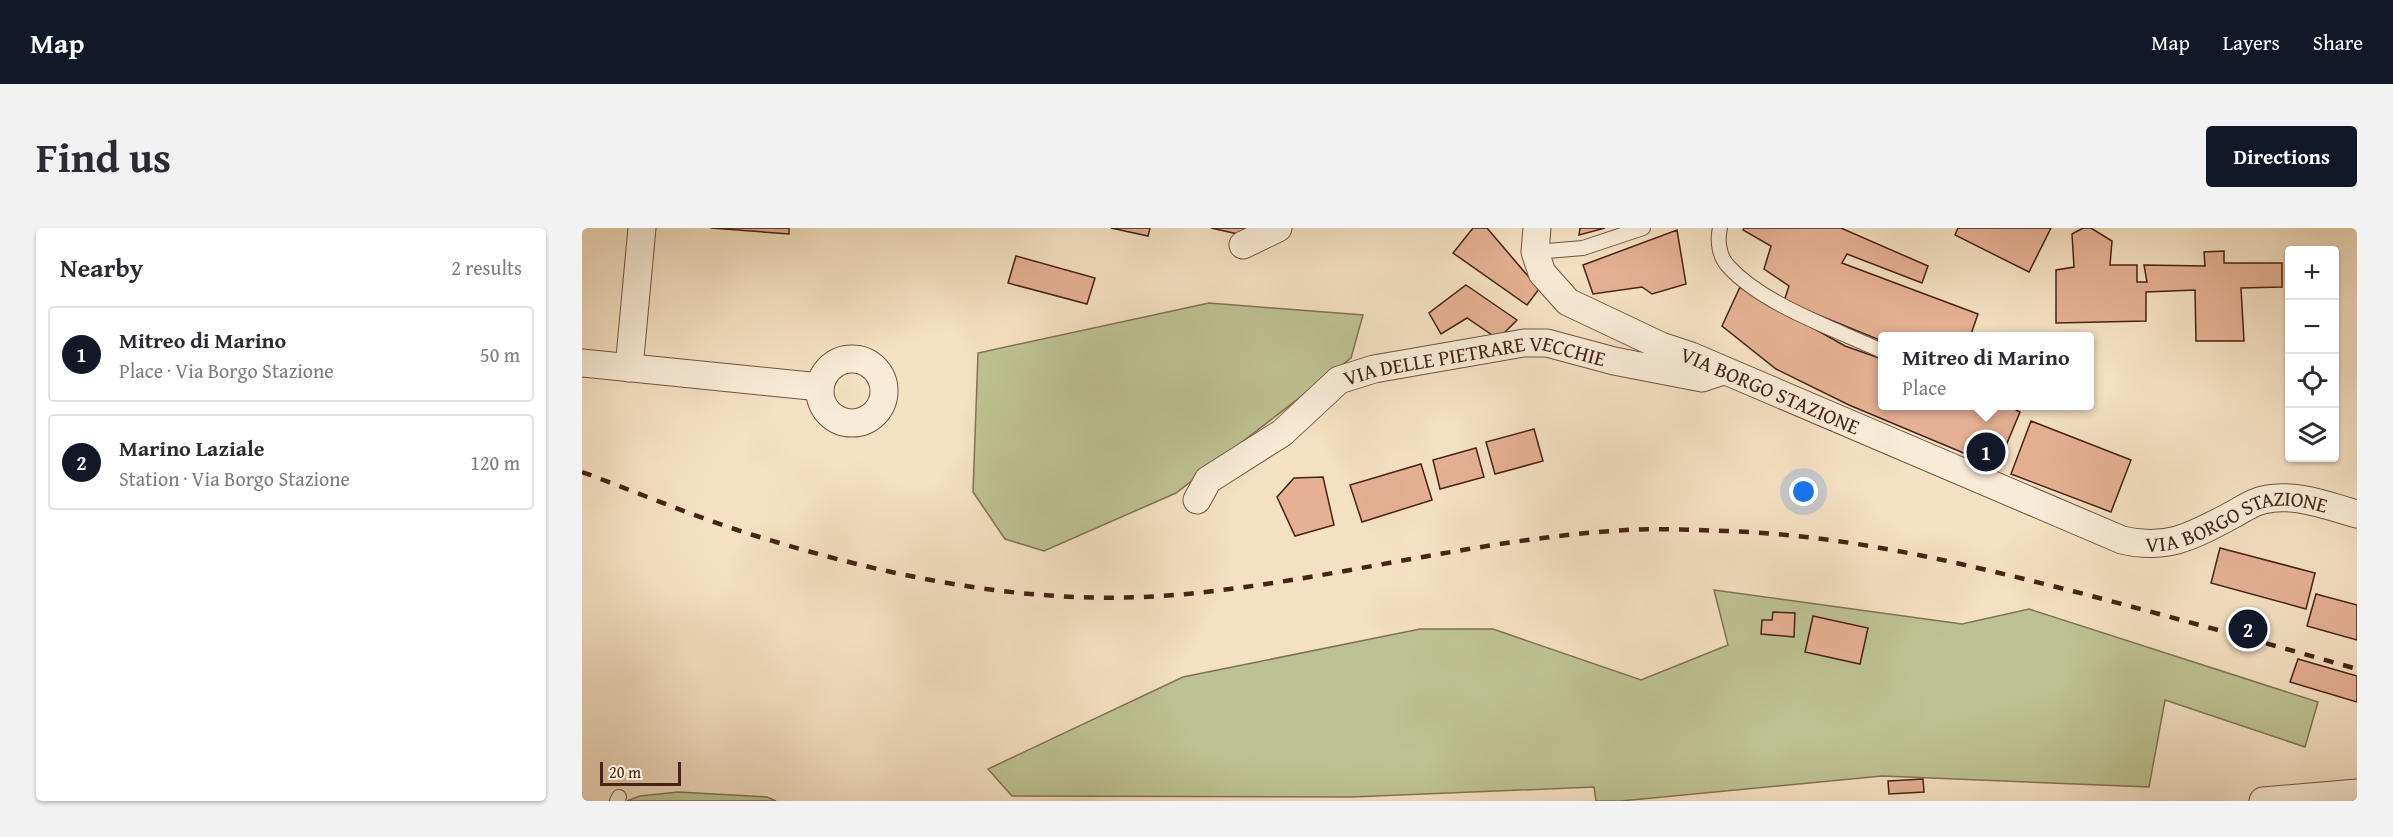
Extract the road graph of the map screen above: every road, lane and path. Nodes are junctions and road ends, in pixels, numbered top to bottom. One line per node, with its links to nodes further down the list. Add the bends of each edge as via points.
1 (642, 228): 9 (street)
2 (1278, 228): 6 (street)
3 (1643, 228): 5 (lane, via 1583,248)
4 (1720, 228): 7 (lane, via 1719,246 1728,267 1773,300)
5 (1536, 240): 10 (street, VIA BORGO STAZIONE, via 1542,273 1568,302 1661,346)
6 (1244, 245)
7 (1878, 349)
8 (582, 363): 9 (street)
9 (629, 368): 11 (street)
10 (1724, 370): 12 (street, VIA DELLE PIETRARE VECCHIE, via 1702,378 1547,343 1524,343 1374,369 1339,380 1282,433 1208,480); 13 (street, VIA BORGO STAZIONE, via 2122,540 2145,546 2192,536 2271,498 2310,501)
11 (820, 387)
12 (1197, 500)
13 (2357, 514)
14 (2357, 793): 15 (street)
15 (2263, 801)

